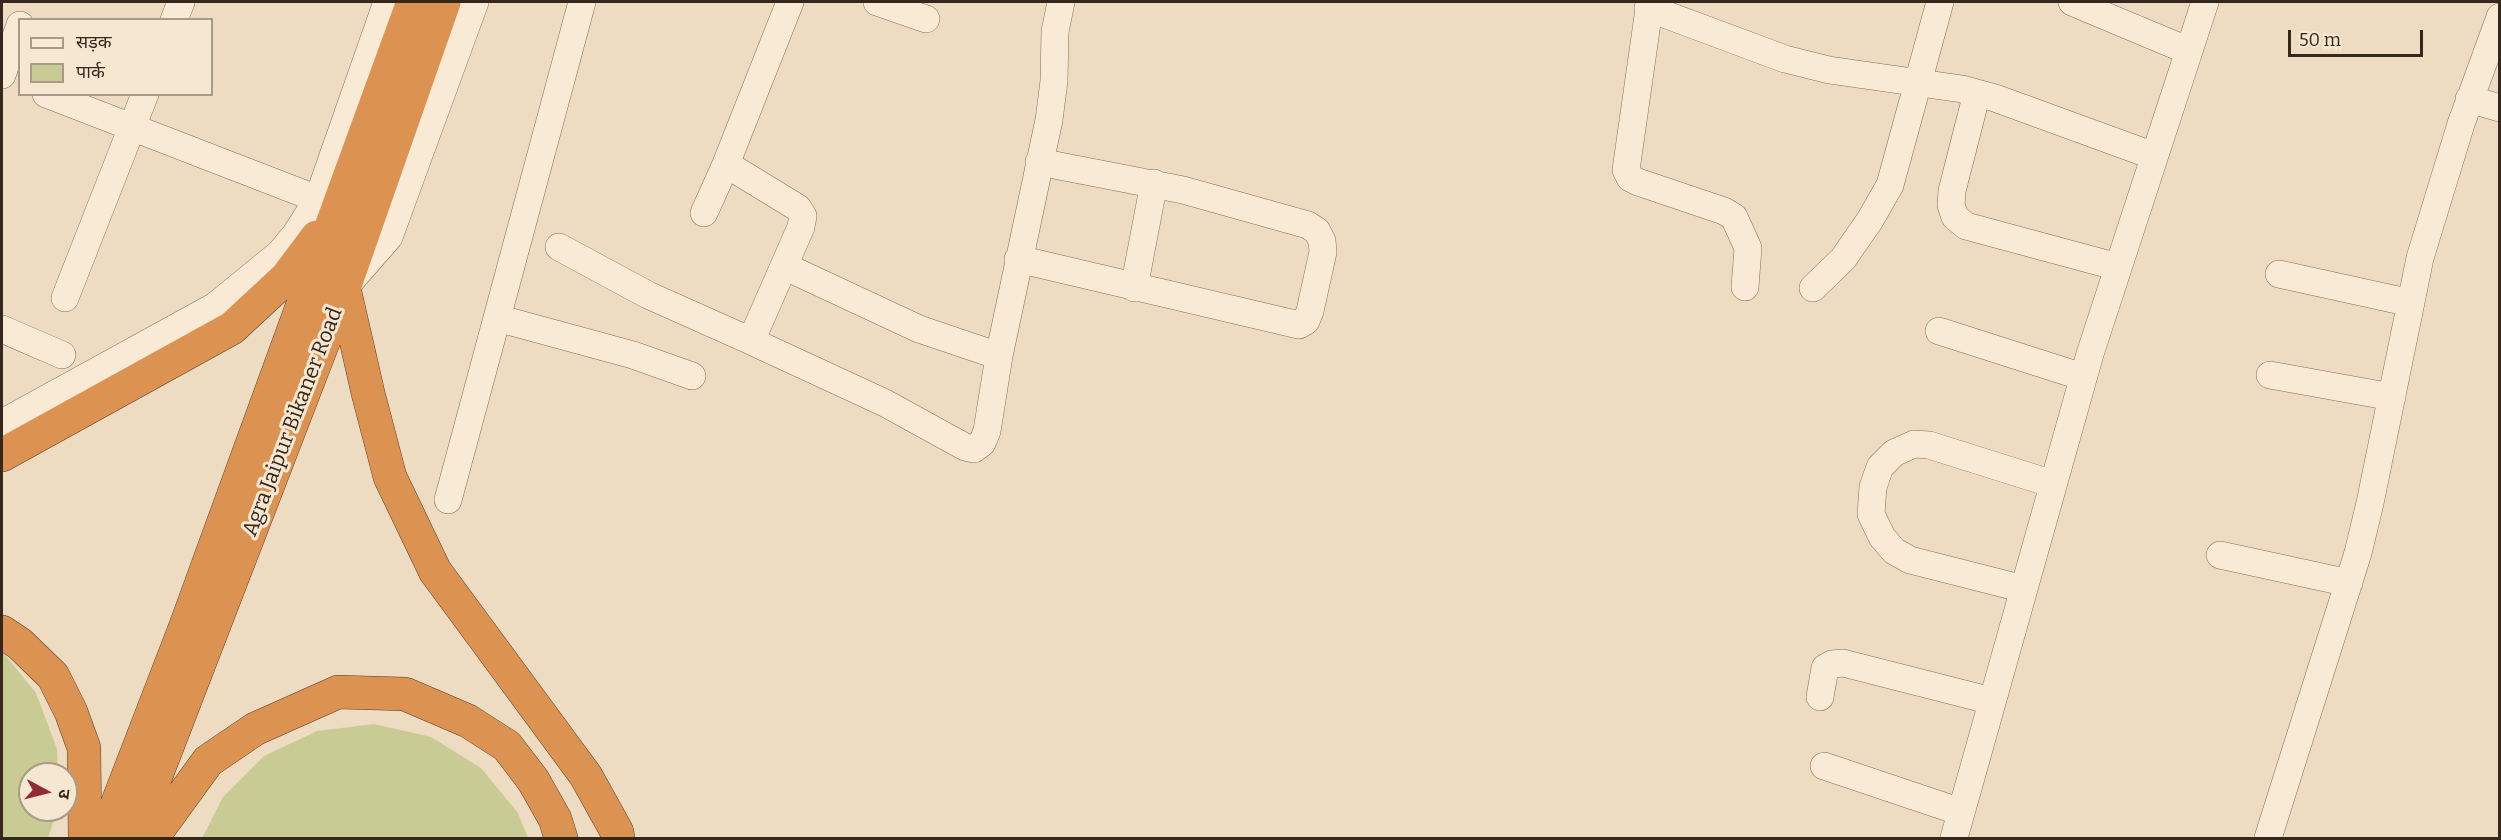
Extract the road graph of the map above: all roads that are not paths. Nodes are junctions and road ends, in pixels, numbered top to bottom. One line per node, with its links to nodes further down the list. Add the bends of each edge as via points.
1 (28, 2): 16 (street)
2 (181, 2): 17 (street)
3 (387, 2): 34 (street)
4 (413, 2): 34 (highway, Agra Jaipur Bikaner Road)
5 (444, 2): 42 (highway, Agra Jaipur Bikaner Road)
6 (475, 2): 42 (street, via 389,237)
7 (582, 2): 47 (street)
8 (790, 2): 32 (street)
9 (877, 2): 18 (street)
10 (1061, 2): 31 (street, via 1049,120)
11 (1940, 2): 22 (street)
12 (2072, 2): 20 (street)
13 (2205, 2): 20 (street)
14 (1649, 5): 22 (street, via 1785,59 1829,70); 41 (street, via 1626,171 1638,182 1734,217 1748,248)
15 (2499, 17): 27 (street)
16 (22, 18)
17 (175, 18)
18 (926, 19)
19 (18, 31): 21 (street)
20 (2189, 51): 30 (street)
21 (2, 76): 23 (street)
22 (1919, 82): 24 (street); 44 (street, via 1890,185 1843,259)
23 (18, 83)
24 (1977, 93): 30 (street); 39 (street, via 1952,190 1955,217 1966,226)
25 (51, 96): 29 (street)
26 (144, 96): 29 (street)
27 (2469, 99): 28 (street); 46 (street, via 2420,258)
28 (2499, 108)
29 (132, 127): 34 (street); 45 (street)
30 (2154, 156): 39 (street)
31 (1039, 162): 33 (street); 37 (street)
32 (726, 164): 35 (street); 38 (street, via 798,208 803,216)
33 (1154, 183): 43 (street); 43 (street, via 1308,225 1317,231 1323,252 1310,311 1306,321 1299,325)
34 (328, 203): 57 (street, via 280,254 215,306); 58 (highway, via 287,277 232,328); 70 (highway, Agra Jaipur Bikaner Road, via 185,628)
35 (704, 213)
36 (560, 247): 50 (street, via 640,292)
37 (1018, 259): 43 (street); 52 (street)
38 (784, 266): 50 (street); 52 (street, via 919,329)
39 (2118, 267): 55 (street)
40 (2279, 274): 46 (street)
41 (1745, 286)
42 (344, 288): 71 (highway, Agra Jaipur Bikaner Road); 74 (highway, via 390,477 435,571 586,776)
43 (1134, 288)
44 (1813, 288)
45 (65, 298)
46 (2411, 303): 56 (street)
47 (497, 318): 54 (street, via 633,355); 60 (street)
48 (2, 329): 51 (street)
49 (1938, 331): 55 (street)
50 (751, 341): 52 (street, via 974,449 982,443 987,430)
51 (62, 355)
52 (999, 356)
53 (2270, 375): 56 (street)
54 (692, 376)
55 (2083, 377): 59 (street)
56 (2392, 397): 62 (street)
57 (2, 423)
58 (2, 455)
59 (2053, 484): 63 (street); 63 (street, via 1929,445 1914,444 1894,453 1880,467 1873,487 1871,514 1894,551 1910,560)
60 (448, 500)
61 (2220, 555): 62 (street)
62 (2349, 584): 76 (street)
63 (2024, 589): 66 (street)
64 (2, 632): 69 (highway, via 53,676 71,712 84,748)
65 (1820, 697): 66 (street, via 1825,668 1842,663)
66 (1992, 701): 68 (street)
67 (1824, 766): 68 (street)
68 (1962, 812): 75 (street)
69 (85, 838)
70 (104, 838)
71 (132, 838)
72 (152, 838): 73 (highway, via 208,761 255,729 338,692 405,694 468,721 507,746 533,780)
73 (561, 838)
74 (618, 838)
75 (1954, 838)
76 (2268, 838)

